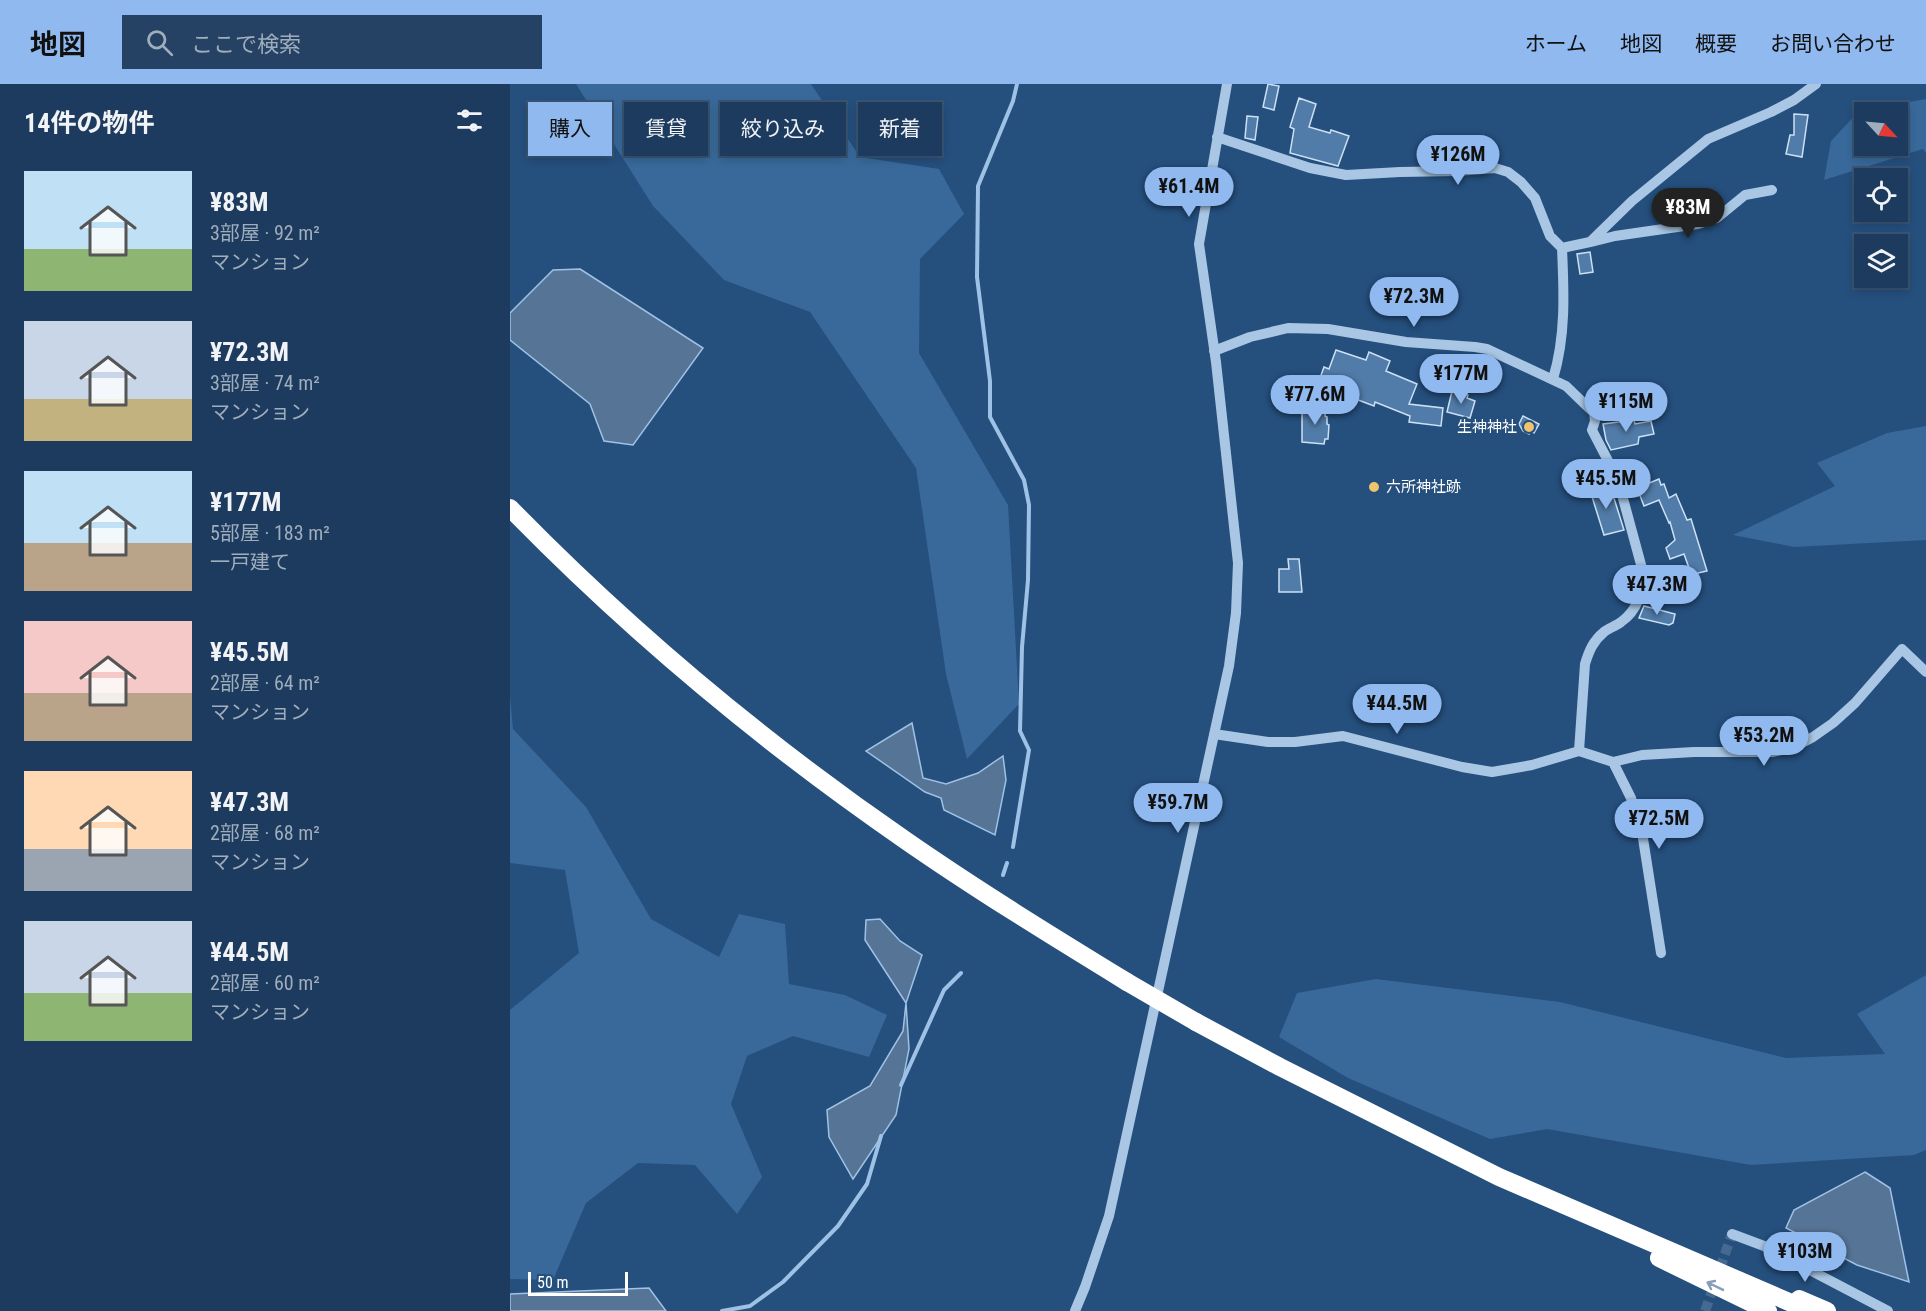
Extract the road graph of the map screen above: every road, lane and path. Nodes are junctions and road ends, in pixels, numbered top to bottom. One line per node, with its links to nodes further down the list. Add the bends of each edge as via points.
1 (1227, 84): 3 (street)
2 (1816, 84): 5 (street, via 1771,112 1708,139 1632,201)
3 (1217, 137): 6 (street, via 1310,168 1347,175 1495,168 1509,172 1534,198 1550,236); 7 (street, via 1199,244)
4 (1772, 190): 5 (street, via 1745,195 1717,218 1698,224)
5 (1590, 242): 6 (street)
6 (1562, 248): 8 (street, via 1564,300)
7 (1214, 351): 8 (street, via 1288,328 1328,329 1406,342 1487,349); 11 (street, via 1238,563 1229,666)
8 (1554, 379): 12 (street, via 1594,413 1592,430 1618,480 1644,584 1632,612 1605,631 1589,651)
9 (510, 508): 15 (highway, bridge, via 657,648 778,747 904,839 1127,982)
10 (1926, 672): 13 (street, via 1902,649 1841,716 1794,747 1773,752 1642,755)
11 (1214, 735): 12 (street, via 1268,742 1343,736 1492,772); 18 (street, via 1109,1216)
12 (1579, 751): 13 (street)
13 (1613, 762): 14 (street, via 1642,832)
14 (1661, 953)
15 (1384, 1120): 16 (highway); 21 (highway)
16 (1499, 1177): 19 (highway, one-way to 16, via 1576,1219); 20 (highway)
17 (1732, 1234): 22 (street, via 1764,1246)
18 (1075, 1311)
19 (1768, 1311)
20 (1810, 1311)
21 (1827, 1311)
22 (1888, 1311)

